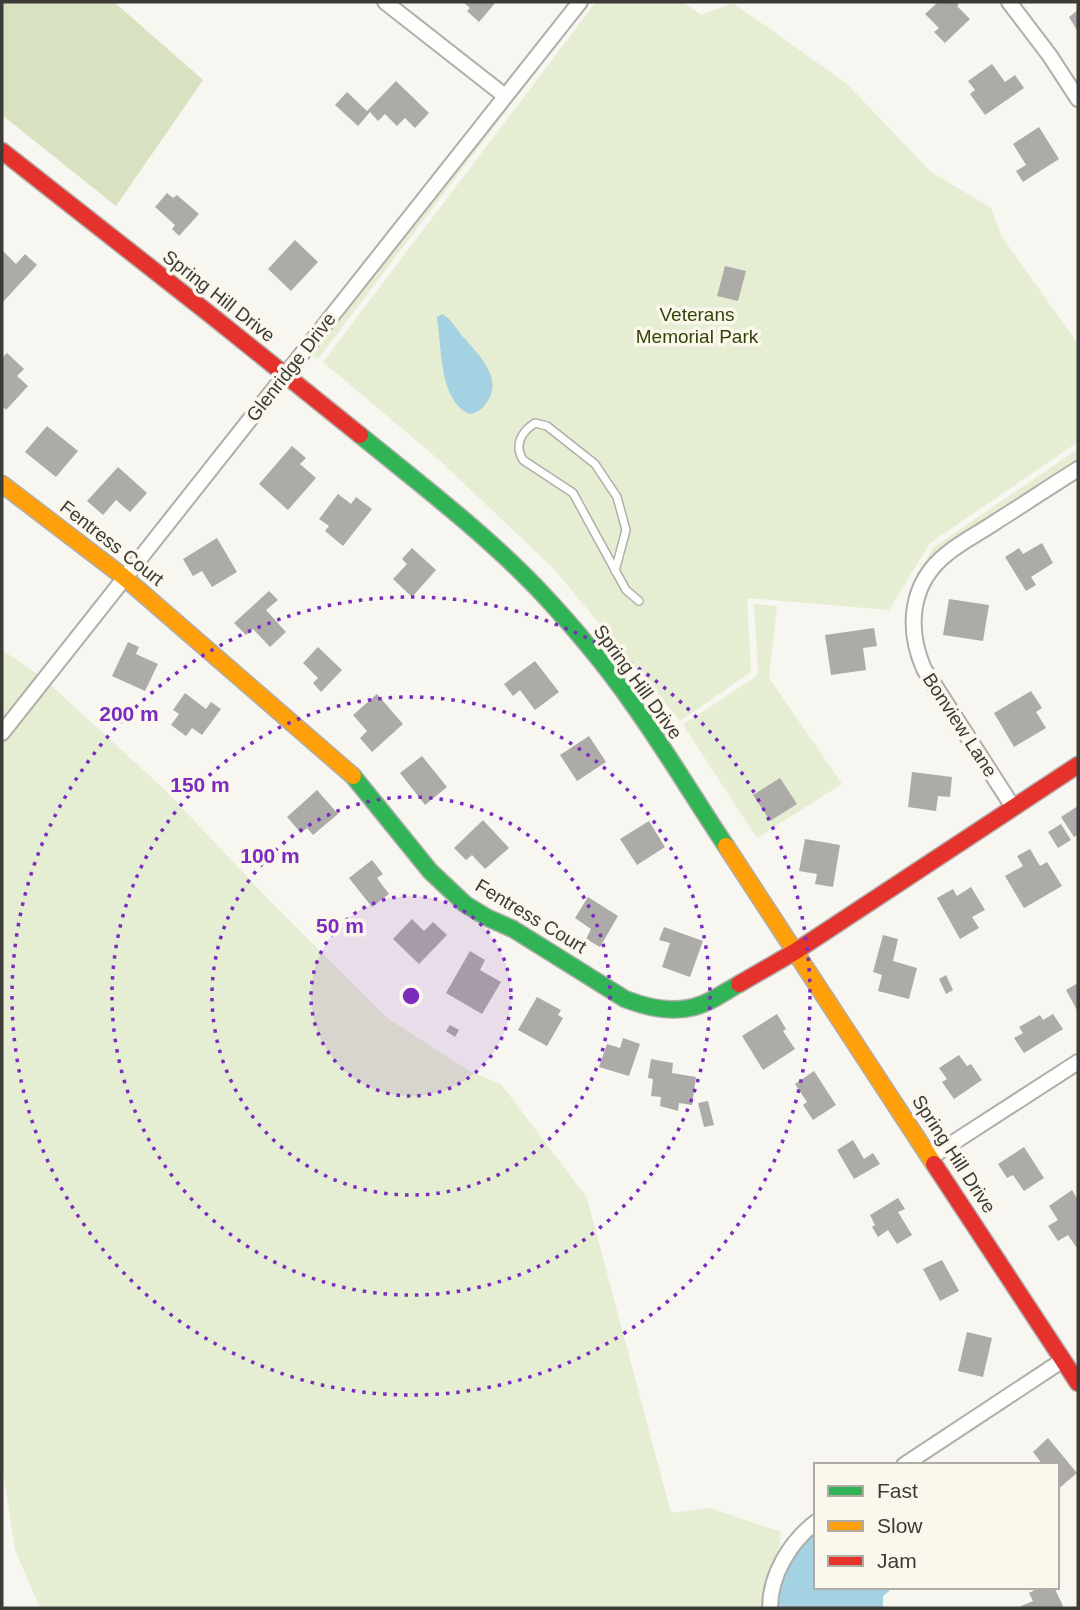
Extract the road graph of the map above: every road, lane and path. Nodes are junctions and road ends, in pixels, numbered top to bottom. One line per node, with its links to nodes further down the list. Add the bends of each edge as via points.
1 (385, 2): 4 (street)
2 (580, 2): 4 (street, Glenridge Drive)
3 (1009, 2): 5 (street)
4 (505, 96): 7 (street, Glenridge Drive)
5 (1078, 99)
6 (2, 151): 7 (main road, Spring Hill Drive)
7 (285, 375): 11 (street, Glenridge Drive); 16 (main road, Spring Hill Drive, via 485,538 564,618 632,703)
8 (1078, 469): 15 (street, Bonview Lane, via 947,554 927,576 915,606 914,637 924,669)
9 (2, 484): 11 (main road, Fentress Court)
10 (615, 570): 10 (lane, via 573,493 519,453 518,443 535,423 547,426 595,464 617,497 626,530); 12 (lane, via 626,590)
11 (125, 578): 13 (street, Glenridge Drive); 16 (main road, Fentress Court, via 351,774 430,871 466,904 625,999 663,1009 701,1005)
12 (639, 601)
13 (2, 733)
14 (1078, 765): 15 (main road, Fentress Court)
15 (1013, 807): 16 (main road, Fentress Court)
16 (796, 951): 18 (main road, Spring Hill Drive)
17 (1078, 1062): 18 (street)
18 (931, 1157): 19 (main road, Spring Hill Drive)
19 (1063, 1360): 20 (main road, Spring Hill Drive); 21 (street)
20 (1078, 1383)
21 (907, 1463)
22 (814, 1524): 23 (street, via 786,1556 776,1576)
23 (770, 1608)

